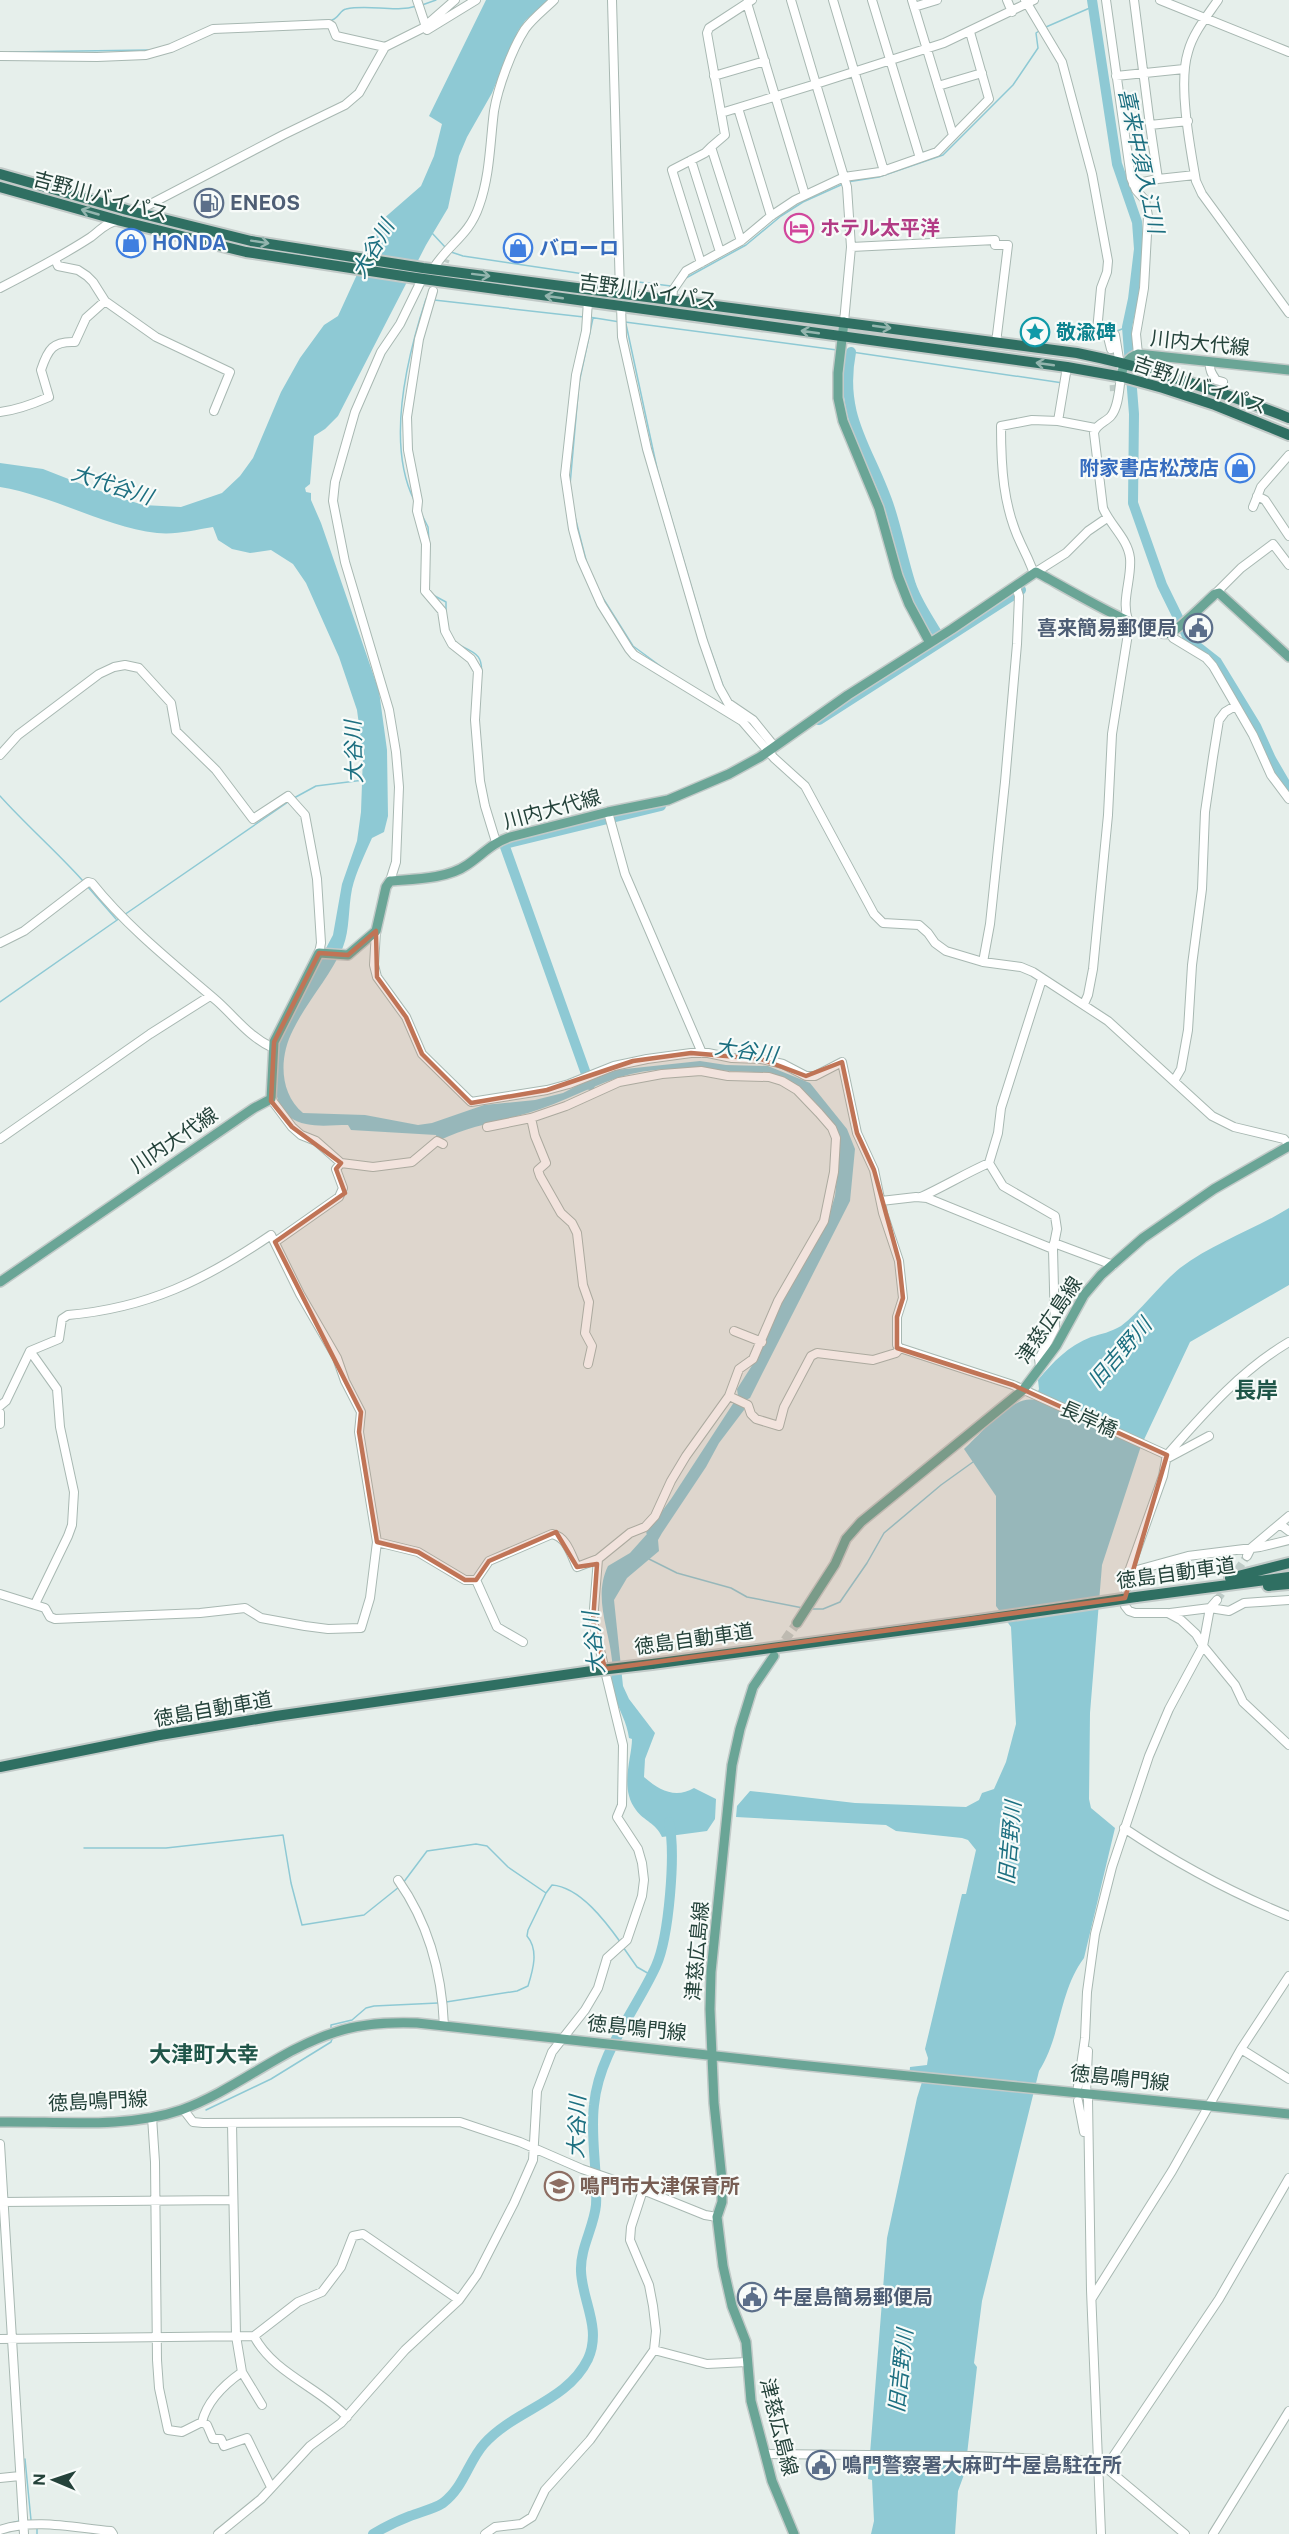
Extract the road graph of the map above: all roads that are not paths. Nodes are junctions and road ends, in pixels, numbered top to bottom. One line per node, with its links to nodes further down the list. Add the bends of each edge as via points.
1 (417, 0): 20 (street)
2 (455, 0): 20 (street)
3 (476, 0): 20 (street, via 427,30)
4 (554, 0): 56 (street, via 526,29 509,66 495,108 483,196)
5 (612, 0): 64 (street)
6 (791, 0): 34 (street)
7 (833, 0): 30 (street)
8 (872, 0): 27 (street)
9 (937, 0): 17 (street)
10 (1007, 0): 18 (street)
11 (1106, 0): 33 (street)
12 (1134, 0): 29 (street)
13 (1160, 0): 19 (street)
14 (1218, 0): 19 (street)
15 (1029, 1): 18 (street); 73 (street, via 1062,62 1092,174 1104,231 1107,272 1101,288 1097,331)
16 (749, 2): 26 (street); 32 (street, via 709,28)
17 (913, 4): 23 (street)
18 (1012, 12): 21 (street)
19 (1206, 18): 24 (street); 28 (street, via 1188,50)
20 (425, 25): 22 (street)
21 (970, 32): 23 (street); 31 (street)
22 (385, 47): 25 (street, via 336,36 329,24 213,29 146,55); 53 (street, via 358,93 345,105 141,209)
23 (927, 49): 27 (street); 35 (street)
24 (1289, 52)
25 (0, 56)
26 (765, 61): 32 (street); 36 (street)
27 (891, 62): 30 (street); 43 (street)
28 (1184, 69): 29 (street); 39 (street)
29 (1143, 72): 33 (street); 40 (street)
30 (855, 73): 34 (street); 45 (street)
31 (982, 73): 35 (street); 41 (street, via 989,99)
32 (714, 76): 38 (street)
33 (1116, 76): 50 (street)
34 (816, 84): 36 (street); 49 (street)
35 (938, 86): 41 (street)
36 (776, 96): 37 (street); 52 (street)
37 (738, 108): 38 (street); 54 (street)
38 (721, 113): 42 (street, via 725,135)
39 (1188, 121): 40 (street); 47 (street)
40 (1150, 125): 48 (street)
41 (953, 135): 43 (street, via 937,152)
42 (711, 147): 44 (street); 57 (street)
43 (920, 158): 45 (street)
44 (691, 160): 59 (street); 62 (street, via 672,170)
45 (884, 171): 49 (street)
46 (0, 174): 53 (highway, 吉野川バイパス)
47 (1195, 175): 48 (street); 71 (street, via 1202,194)
48 (1158, 179): 50 (street)
49 (846, 182): 52 (street); 58 (street)
50 (1133, 184): 78 (street, via 1144,200 1148,216 1144,288)
51 (0, 187): 55 (highway, 吉野川バイパス, one-way to 51)
52 (805, 195): 54 (street)
53 (127, 210): 55 (street); 63 (highway, 吉野川バイパス, one-way to 63, via 251,241 355,257)
54 (771, 216): 57 (street)
55 (121, 221): 60 (street, via 111,221); 63 (highway, 吉野川バイパス, via 246,252 352,269)
56 (468, 229): 61 (street, via 469,234); 63 (street)
57 (741, 242): 59 (street)
58 (851, 247): 72 (street); 75 (street, via 995,240 994,245 1008,245)
59 (720, 252): 62 (street)
60 (55, 259): 65 (street); 68 (street, via 58,266 87,276)
61 (446, 259)
62 (701, 263): 67 (street, via 690,268)
63 (424, 273): 64 (highway, 吉野川バイパス, one-way to 64); 69 (highway, 吉野川バイパス, one-way to 63); 109 (street, via 400,324 381,352 355,412 333,501 345,562 389,710 396,752 396,862)
64 (619, 284): 67 (highway, 吉野川バイパス)
65 (0, 288)
66 (433, 291): 108 (street, via 414,366 407,417 408,450 426,544 425,591 442,611 452,644 471,659 478,671 475,720 480,781)
67 (673, 295): 72 (highway, 吉野川バイパス)
68 (105, 301): 83 (street, via 156,337 230,372); 84 (street, via 86,318 75,342 53,345 41,370 49,397 20,410)
69 (588, 305): 70 (highway, 吉野川バイパス); 104 (street, via 565,475 573,529 591,583 634,655 742,721)
70 (621, 310): 74 (highway, 吉野川バイパス, one-way to 70); 104 (street, via 621,327 647,449 703,641 723,697 753,720)
71 (1289, 313)
72 (844, 322): 74 (main road); 75 (highway, 吉野川バイパス, one-way to 75)
73 (1111, 334): 76 (street); 78 (street)
74 (842, 340): 80 (highway, 吉野川バイパス, one-way to 74); 101 (main road, via 838,398 843,421 879,508 898,576)
75 (996, 343): 78 (highway, 吉野川バイパス, via 1077,353)
76 (1111, 349)
77 (1210, 362): 78 (main road, 川内大代線); 79 (main road, 川内大代線); 81 (street, via 1213,376)
78 (1126, 365): 80 (highway, 吉野川バイパス); 85 (highway, 吉野川バイパス, via 1220,391); 86 (street, via 1114,409); 89 (highway, 吉野川バイパス, via 1163,388)
79 (1289, 370)
80 (1067, 372): 87 (street)
81 (1223, 382)
82 (1114, 390): 86 (street)
83 (214, 411)
84 (0, 412)
85 (1289, 418)
86 (1106, 420): 88 (street)
87 (1058, 421): 88 (street); 96 (street, via 1032,420 1001,426 1004,490 1020,543)
88 (1095, 428): 93 (street)
89 (1289, 435)
90 (1289, 455): 91 (street)
91 (1257, 496): 92 (street); 94 (street, via 1266,500)
92 (1253, 507)
93 (1107, 518): 96 (street); 99 (street, via 1130,555 1124,610)
94 (1289, 536)
95 (1289, 565): 98 (street, via 1273,544)
96 (1035, 573): 97 (main road, 川内大代線); 99 (main road)
97 (1017, 591): 101 (main road, 川内大代線); 113 (street, via 1017,644 1005,782)
98 (1215, 594): 100 (main road); 102 (main road, via 1222,594)
99 (1129, 620): 100 (main road, via 1164,634); 116 (street, via 1112,734 1095,948)
100 (1177, 627): 103 (street, via 1173,638 1206,658)
101 (930, 643): 104 (main road, 川内大代線)
102 (1289, 657)
103 (1235, 706): 106 (street, via 1271,775); 119 (street, via 1219,720 1205,812 1188,1030 1181,1069)
104 (772, 750): 107 (main road, 川内大代線, via 668,800); 113 (street, via 810,792 878,919 891,924 919,925 940,949)
105 (0, 755): 112 (street, via 18,735 99,674 114,667 139,668 171,703 176,730 216,770 253,819 288,796 305,815 316,870)
106 (1289, 800)
107 (608, 812): 108 (main road, 川内大代線); 118 (street, via 626,874)
108 (496, 842): 109 (main road, 川内大代線, via 460,869)
109 (390, 881): 110 (main road)
110 (376, 931): 112 (main road, via 348,955); 118 (street, via 376,976 406,1017 422,1054 474,1102 547,1090 633,1061)
111 (0, 943): 115 (street, via 24,931 88,882 92,883 125,920)
112 (321, 953): 117 (main road)
113 (984, 958): 114 (street, via 1021,967)
114 (1042, 979): 116 (street); 127 (street, via 1001,1108)
115 (210, 996): 117 (street, via 239,1025); 123 (street)
116 (1084, 1004): 119 (street, via 1108,1020)
117 (273, 1048): 120 (main road)
118 (702, 1053): 129 (street, via 761,1059 807,1076 842,1062 857,1133 874,1170)
119 (1174, 1081): 125 (street, via 1212,1116 1234,1127 1284,1139)
120 (273, 1103): 126 (street, via 301,1136 316,1141); 133 (main road, 川内大代線, via 254,1108)
121 (531, 1118): 122 (street); 135 (street, via 619,1082 662,1074 701,1071 770,1077 796,1090 832,1128 836,1138 834,1172 824,1221 778,1301); 139 (street, via 546,1163 538,1170 540,1176 572,1223 579,1242 583,1285 589,1302 585,1333 592,1346)
122 (487, 1127)
123 (0, 1139)
124 (443, 1144): 126 (street, via 436,1141 412,1162 396,1166)
125 (1289, 1146): 132 (main road, 津慈広島線, via 1214,1189 1143,1238)
126 (341, 1163): 130 (street, via 336,1168 343,1188 339,1197)
127 (989, 1163): 128 (street); 131 (street, via 1003,1186 1054,1216 1058,1229)
128 (921, 1197): 129 (street); 131 (street)
129 (881, 1201): 137 (street, via 903,1286 896,1326)
130 (275, 1242): 138 (street, via 271,1235 218,1270 162,1295 68,1315 59,1324 59,1339); 152 (street, via 361,1412 358,1432)
131 (1054, 1246): 132 (street); 140 (street, via 1055,1328)
132 (1113, 1265): 140 (main road, 津慈広島線, via 1084,1295 1056,1346)
133 (0, 1282)
134 (734, 1331): 135 (street)
135 (762, 1342): 142 (street, via 753,1359 740,1369)
136 (1289, 1342): 147 (street, via 1240,1377 1209,1406)
137 (900, 1348): 141 (street, 長岸橋); 142 (street, via 873,1360 817,1353 811,1356 784,1407 779,1426 756,1419 748,1404)
138 (30, 1352): 143 (street); 166 (street, via 57,1389 60,1427 74,1492 72,1525)
139 (588, 1364)
140 (1040, 1366): 141 (main road, 津慈広島線)
141 (1023, 1390): 147 (street, 長岸橋); 169 (main road, 津慈広島線, via 861,1522 846,1539 835,1564)
142 (731, 1397): 155 (street, via 686,1456 650,1522)
143 (0, 1406)
144 (0, 1413): 145 (street)
145 (0, 1424)
146 (1209, 1436): 147 (street)
147 (1166, 1457): 157 (street)
148 (1289, 1516): 149 (street)
149 (1281, 1525): 150 (street); 153 (street)
150 (1289, 1531)
151 (1289, 1540): 153 (street)
152 (377, 1542): 159 (street, via 418,1552 465,1580); 166 (street, via 370,1598 361,1628 305,1626 261,1618 245,1608 55,1619)
153 (1251, 1548): 154 (street); 157 (street)
154 (1247, 1556)
155 (598, 1559): 159 (street, via 577,1567 564,1540 552,1534 489,1561); 180 (street, via 593,1621 623,1745 622,1805 617,1817 638,1849 644,1880 642,1896 622,1945 607,1958 585,2010)
156 (1289, 1563): 163 (highway)
157 (1130, 1569): 168 (street, via 1125,1593 1129,1611)
158 (1289, 1577): 160 (highway, 徳島自動車道)
159 (476, 1580): 170 (street, via 497,1627)
160 (1244, 1582): 161 (highway, via 1260,1586); 163 (highway, 徳島自動車道)
161 (1289, 1584)
162 (0, 1594): 166 (street)
163 (1142, 1596): 174 (highway, 徳島自動車道, bridge, via 253,1720)
164 (1217, 1600): 167 (street)
165 (1289, 1600): 167 (street, via 1244,1603 1229,1611)
166 (35, 1604)
167 (1210, 1608): 168 (street); 171 (street)
168 (1168, 1613): 171 (street, via 1196,1634)
169 (796, 1623)
170 (523, 1642)
171 (1203, 1646): 173 (street, via 1235,1685 1243,1702); 175 (street, via 1169,1709)
172 (774, 1656): 183 (main road, 津慈広島線, via 753,1687 740,1729 728,1794 711,1972)
173 (1289, 1744)
174 (0, 1767)
175 (1124, 1828): 177 (street, via 1203,1876); 181 (street, via 1095,1934)
176 (401, 1884): 179 (street, via 415,1904 439,1968)
177 (1289, 1916)
178 (1289, 1976): 182 (street)
179 (444, 2026): 180 (main road, 徳島鳴門線); 189 (main road, 徳島鳴門線, via 386,2022 336,2031)
180 (561, 2038): 183 (main road, 徳島鳴門線); 195 (street, via 537,2091)
181 (1085, 2038): 185 (street); 186 (street)
182 (1240, 2049): 184 (street); 188 (street)
183 (711, 2054): 186 (main road, 徳島鳴門線); 202 (main road, 津慈広島線, via 722,2180)
184 (1289, 2079)
185 (1077, 2086)
186 (1086, 2093): 188 (main road, 徳島鳴門線); 196 (street)
187 (1078, 2101): 196 (street)
188 (1211, 2106): 190 (main road, 徳島鳴門線); 203 (street)
189 (183, 2109): 191 (main road, 徳島鳴門線); 193 (street, via 193,2122)
190 (1289, 2114)
191 (152, 2117): 192 (main road, 徳島鳴門線, via 134,2121); 200 (street)
192 (0, 2122)
193 (232, 2123): 195 (street, via 460,2122); 199 (street)
194 (0, 2144): 201 (street)
195 (535, 2148): 198 (street); 204 (street, via 496,2240 471,2287)
196 (1087, 2149): 203 (street)
197 (1289, 2178): 219 (street, via 1219,2299)
198 (643, 2190): 202 (street, via 705,2216); 210 (street, via 630,2240 653,2306)
199 (233, 2200): 200 (street); 205 (street)
200 (154, 2201): 201 (street); 207 (street)
201 (2, 2202): 209 (street)
202 (717, 2217): 211 (main road, 津慈広島線, via 723,2266 732,2306 743,2330)
203 (1092, 2298): 218 (street)
204 (459, 2300): 206 (street, via 363,2234 358,2235 322,2292 298,2302); 215 (street, via 417,2337)
205 (236, 2336): 206 (street); 207 (street); 212 (street)
206 (254, 2336): 215 (street, via 268,2355)
207 (157, 2337): 209 (street); 216 (street, via 159,2388 168,2430 182,2432)
208 (0, 2339): 209 (street)
209 (12, 2339): 220 (street)
210 (654, 2350): 211 (street, via 707,2364); 227 (street, via 590,2440 545,2490 532,2517)
211 (747, 2362): 217 (main road, 津慈広島線, via 751,2401)
212 (242, 2372): 213 (street); 216 (street, via 215,2397)
213 (262, 2405)
214 (1289, 2411): 231 (street)
215 (347, 2417): 222 (street, via 310,2446)
216 (202, 2422): 222 (street, via 213,2439 221,2439 224,2446 247,2439)
217 (765, 2454): 218 (street); 228 (main road, 津慈広島線)
218 (1098, 2461): 219 (street); 229 (street)
219 (1106, 2467): 230 (street)
220 (20, 2476): 221 (street); 223 (street)
221 (0, 2478)
222 (271, 2487): 226 (street)
223 (23, 2525): 224 (street); 225 (street)
224 (0, 2530)
225 (113, 2534)
226 (218, 2534)
227 (485, 2534)
228 (794, 2534)
229 (1101, 2534)
230 (1185, 2534)
231 (1213, 2534)

